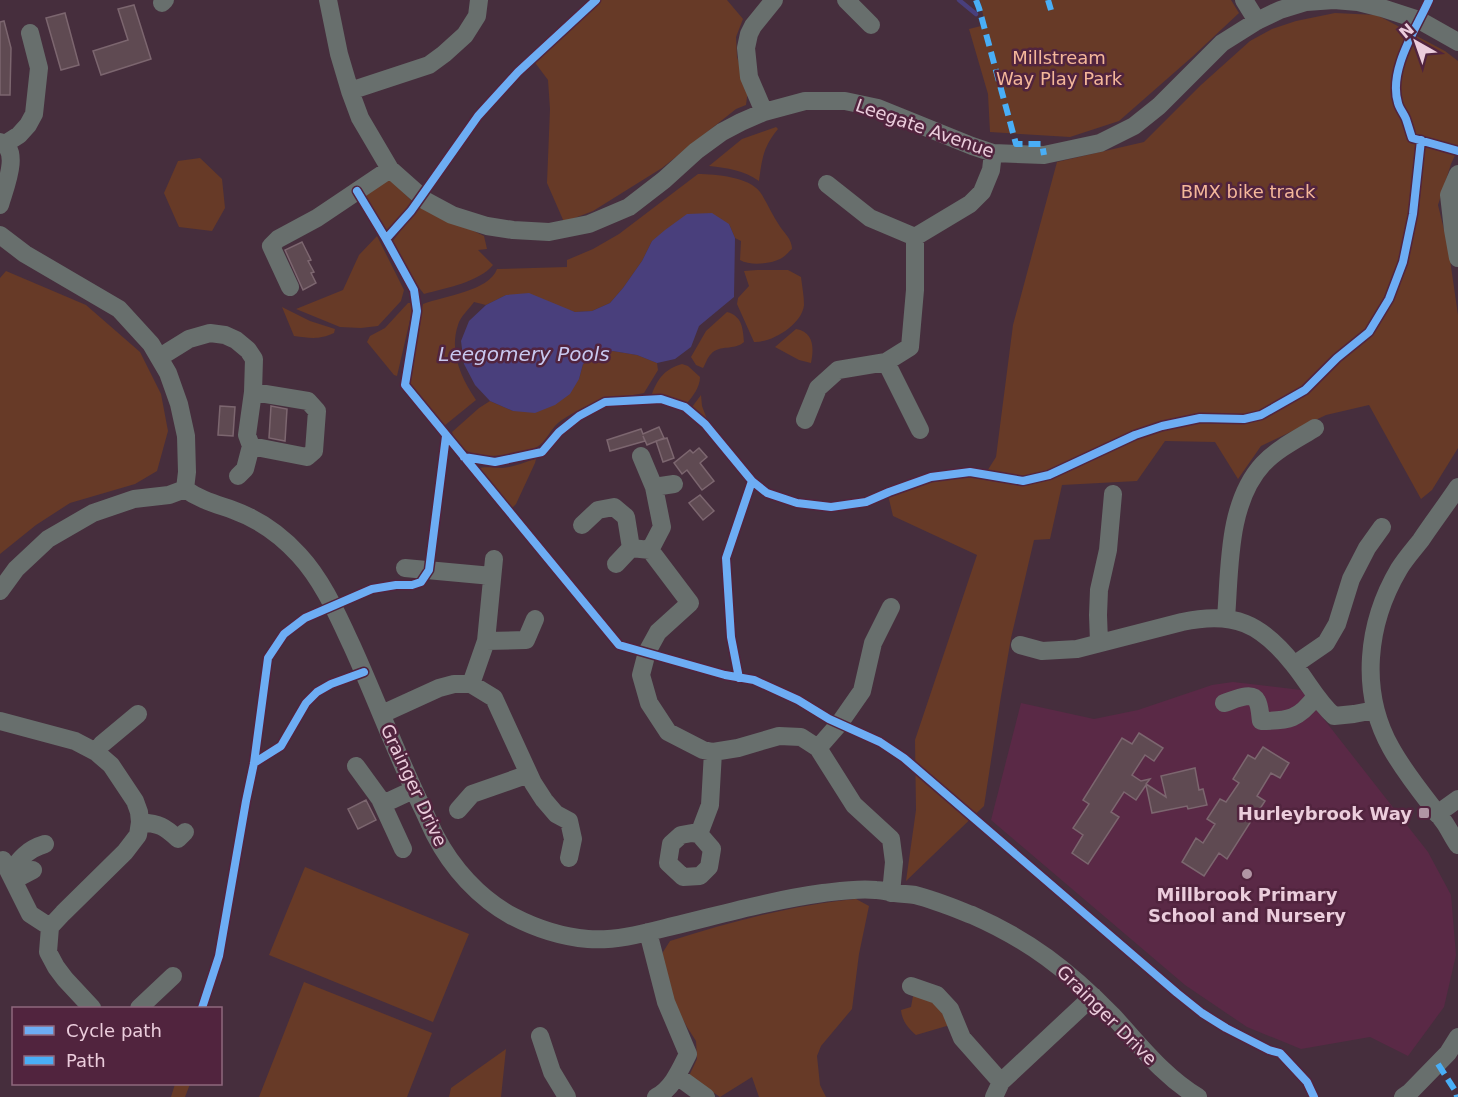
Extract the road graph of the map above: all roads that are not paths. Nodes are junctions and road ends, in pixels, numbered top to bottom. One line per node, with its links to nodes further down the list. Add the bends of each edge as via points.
1 (328, 0): 10 (street, Leegate Avenue)
2 (479, 0): 10 (street, via 477,15 465,35 429,65)
3 (774, 0): 11 (street, via 753,26 746,48 749,77)
4 (846, 0): 7 (street)
5 (1244, 0): 6 (street)
6 (1257, 21): 9 (street, Leegate Avenue, via 1306,2 1358,2 1419,20); 13 (street, Leegate Avenue, via 1222,43 1159,106 1119,135 1044,155)
7 (871, 25)
8 (30, 33): 12 (street, via 39,68 34,114 19,135)
9 (1458, 42)
10 (350, 91): 14 (street, Leegate Avenue, via 360,118)
11 (764, 112): 13 (street, Leegate Avenue, via 804,102 845,101 878,108); 14 (street, Leegate Avenue, via 723,132 629,207 589,224 549,232 487,226 452,215 426,201)
12 (3, 143): 17 (street, via 8,147 12,164)
13 (993, 153): 19 (street, via 982,192 970,204)
14 (390, 169): 21 (street, via 271,246)
15 (1458, 174): 20 (street, via 1449,195)
16 (827, 184): 19 (street, via 870,218)
17 (0, 205)
18 (0, 236): 22 (street, via 119,309)
19 (915, 237): 23 (street, via 910,347)
20 (1458, 258)
21 (290, 287)
22 (160, 357): 24 (street, via 189,339 210,333 225,335 236,340 254,359); 34 (street, via 179,404 186,436)
23 (886, 362): 25 (street, via 838,370 818,388); 27 (street)
24 (253, 392): 28 (street, via 247,435); 28 (street, via 308,401 317,411 314,451 307,457)
25 (805, 420)
26 (1315, 428): 44 (street, via 1263,465 1243,497 1231,551)
27 (920, 430)
28 (251, 446): 30 (street, via 246,469)
29 (641, 456): 32 (street)
30 (238, 476)
31 (674, 483): 32 (street)
32 (654, 487): 39 (street, via 662,527)
33 (1458, 487): 53 (street, via 1400,567 1385,596 1371,654)
34 (185, 489): 42 (street, via 93,513 48,539 15,569); 55 (street, Grainger Drive, via 198,499 268,528 297,553 327,593)
35 (1113, 494): 47 (street, via 1099,590)
36 (582, 525): 38 (street, via 598,510 614,507 626,517)
37 (1382, 527): 49 (street, via 1351,579 1337,624 1326,643)
38 (631, 548): 39 (street); 40 (street)
39 (650, 550): 59 (street, via 695,599 658,632 647,652 641,675 649,704 668,732)
40 (616, 564)
41 (405, 568): 46 (street, via 493,568)
42 (0, 591)
43 (891, 607): 57 (street, via 873,643 862,692)
44 (1226, 618): 47 (street, via 1197,619); 49 (street, via 1241,621 1270,637)
45 (535, 619): 46 (street, via 526,640)
46 (486, 641): 50 (street)
47 (1099, 642): 48 (street, via 1077,649 1048,651)
48 (1020, 645)
49 (1294, 665): 51 (street)
50 (471, 684): 55 (street, via 439,688); 61 (street, via 495,698)
51 (1316, 696): 52 (street, via 1294,717 1278,721 1261,721 1254,697); 53 (street, via 1334,716)
52 (1224, 703)
53 (1375, 710): 66 (street, via 1402,766)
54 (138, 714): 58 (street)
55 (382, 714): 62 (street, Grainger Drive)
56 (0, 721): 58 (street, via 75,741)
57 (818, 748): 59 (street, via 801,737 778,736); 76 (street, via 854,805 891,839)
58 (96, 752): 67 (street, via 111,765 135,801)
59 (713, 752): 69 (street, via 710,805)
60 (356, 766): 64 (street)
61 (531, 778): 65 (street, via 472,794); 73 (street, via 556,814 569,821 573,839)
62 (413, 790): 64 (street); 78 (street, Grainger Drive, via 450,860 492,904 529,924 562,935 617,939)
63 (1458, 799): 66 (street)
64 (383, 804): 72 (street)
65 (458, 810)
66 (1437, 814): 71 (street)
67 (140, 822): 68 (street, via 166,828 178,839); 77 (street, via 138,835 125,852)
68 (185, 832)
69 (699, 834)
70 (45, 844): 75 (street, via 33,848)
71 (1458, 846)
72 (403, 849)
73 (569, 858)
74 (33, 870): 75 (street)
75 (9, 871): 77 (street, via 30,914)
76 (891, 893): 78 (street, Grainger Drive, via 839,891 800,896); 81 (street, Grainger Drive, via 915,895 993,925 1036,949)
77 (50, 927): 82 (street, via 48,952 65,979)
78 (648, 932): 86 (street, via 666,1002 688,1054)
79 (173, 976): 83 (street)
80 (911, 986): 87 (street, via 937,995 950,1009 962,1038)
81 (1093, 996): 87 (street); 91 (street, Grainger Drive, via 1160,1068)
82 (91, 1007)
83 (140, 1007)
84 (540, 1036): 88 (street, via 552,1072)
85 (1458, 1037): 92 (street, via 1448,1053)
86 (677, 1076): 89 (street); 90 (street)
87 (998, 1090)
88 (567, 1097)
89 (656, 1097)
90 (706, 1097)
91 (1198, 1097)
92 (1403, 1097)

